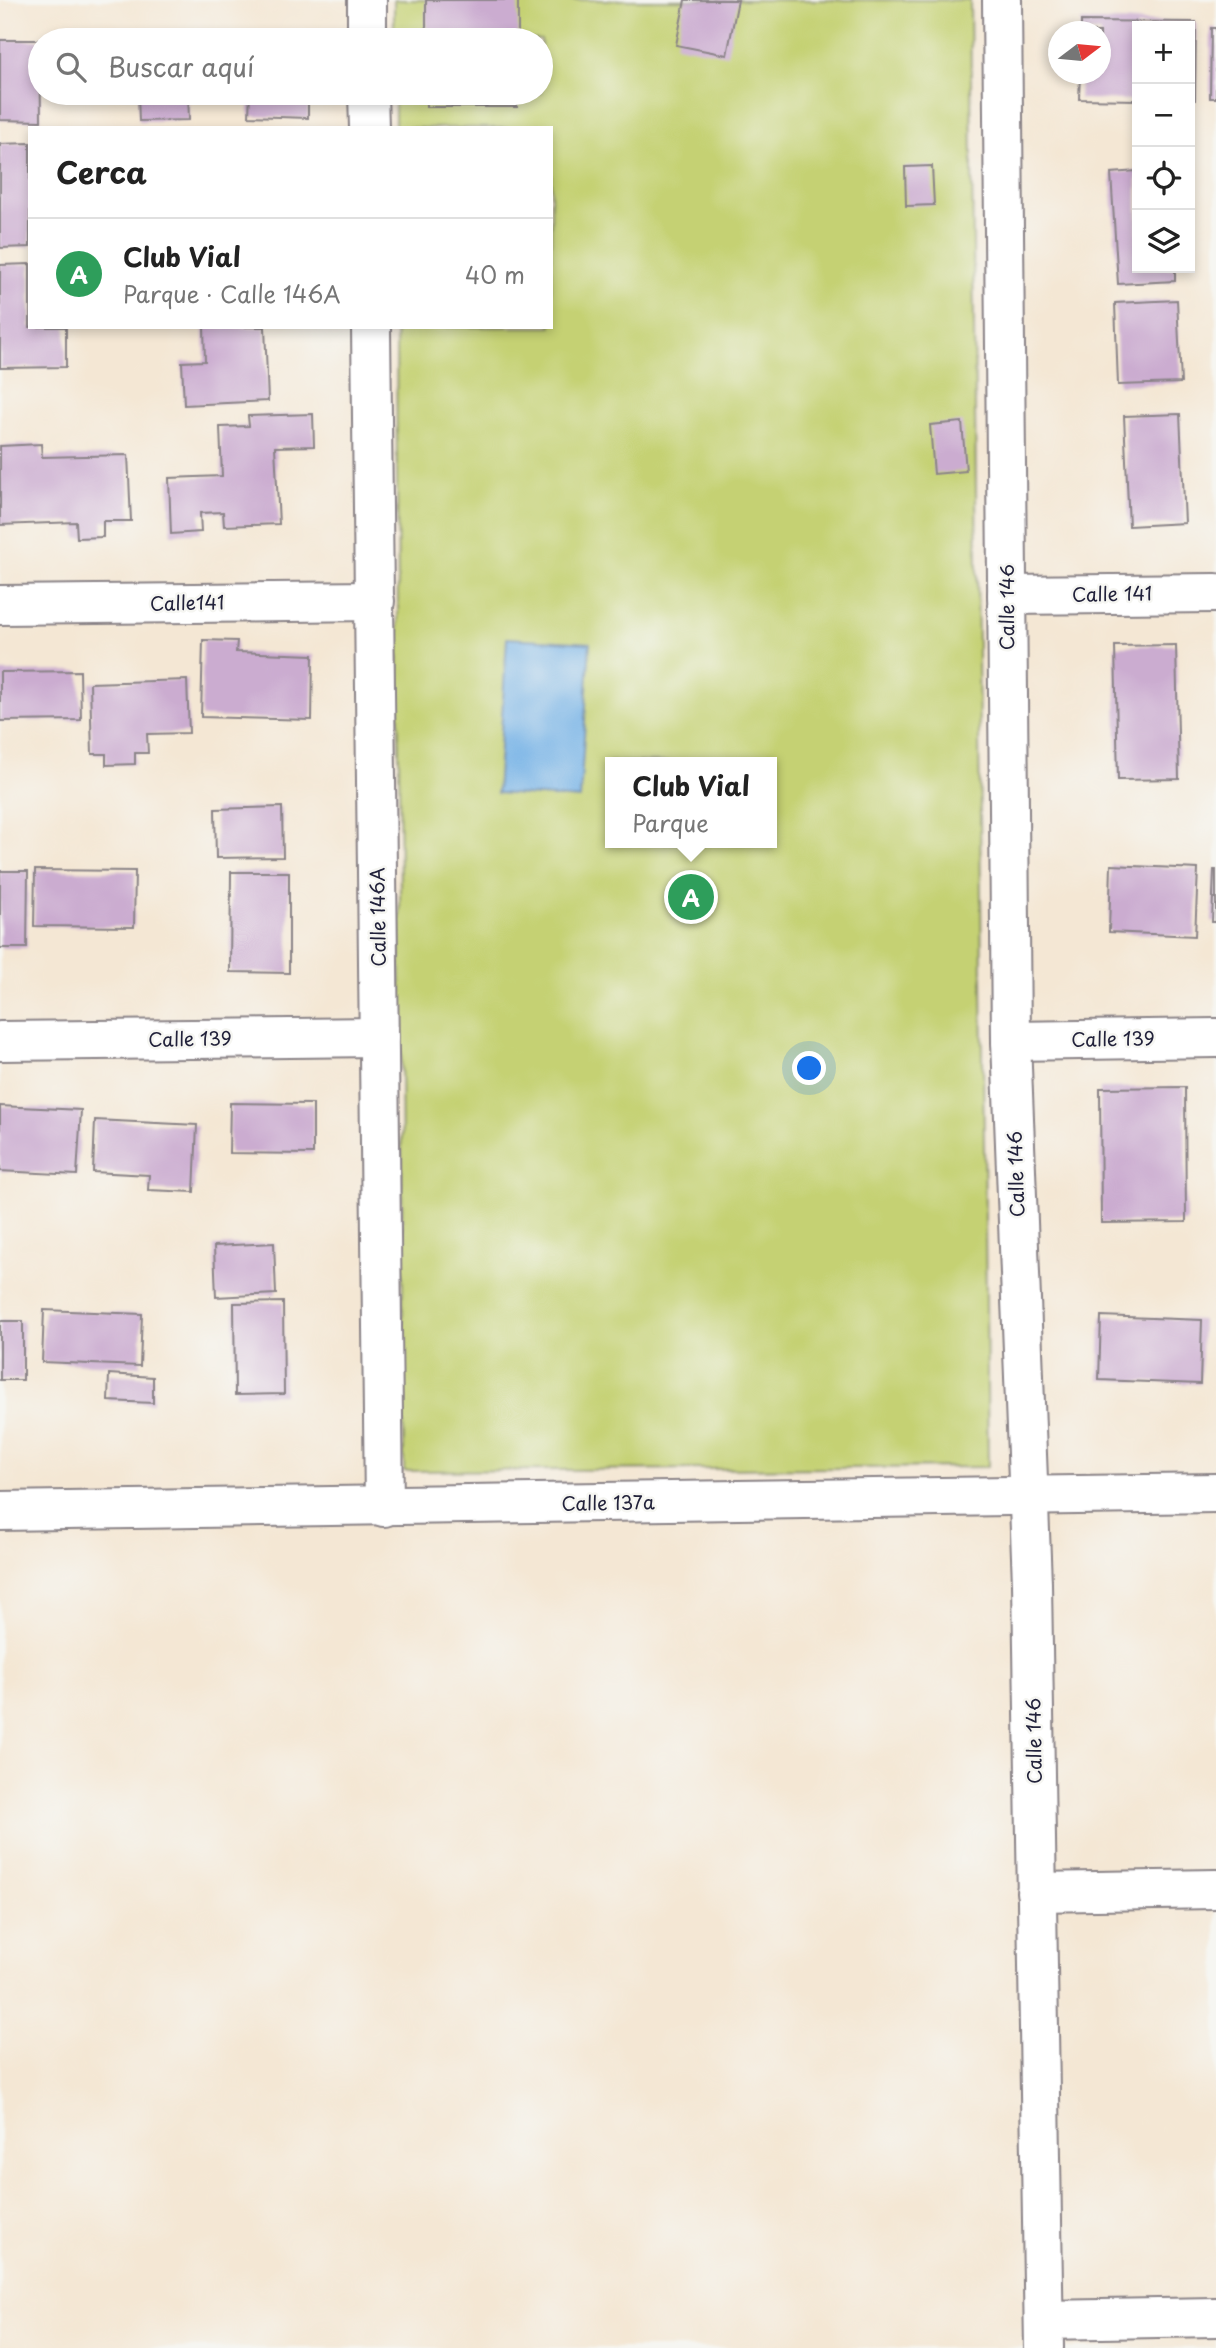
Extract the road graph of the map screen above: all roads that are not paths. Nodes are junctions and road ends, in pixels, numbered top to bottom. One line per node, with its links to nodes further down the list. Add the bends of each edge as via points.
1 (367, 0): 3 (street)
2 (1002, 0): 8 (street, Calle 146)
3 (367, 28)
4 (368, 105): 5 (street)
5 (369, 126)
6 (371, 329): 9 (street, Calle 146A)
7 (1216, 593): 8 (street, Calle 141)
8 (1007, 595): 14 (street, Calle 146)
9 (375, 601): 10 (street, Calle141); 11 (street, Calle 146A)
10 (0, 605)
11 (379, 1037): 13 (street, Calle 139); 17 (street, Calle 146A)
12 (1216, 1038): 14 (street, Calle 139)
13 (0, 1041)
14 (1011, 1041): 16 (street, Calle 146)
15 (1216, 1493): 16 (street, Calle 137a)
16 (1029, 1496): 17 (street, Calle 137a); 20 (street, Calle 146)
17 (384, 1507): 18 (street, Calle 137a)
18 (0, 1511)
19 (1216, 1889): 20 (street)
20 (1037, 1892): 22 (street, Calle 146)
21 (1216, 2317): 22 (street)
22 (1044, 2334)

